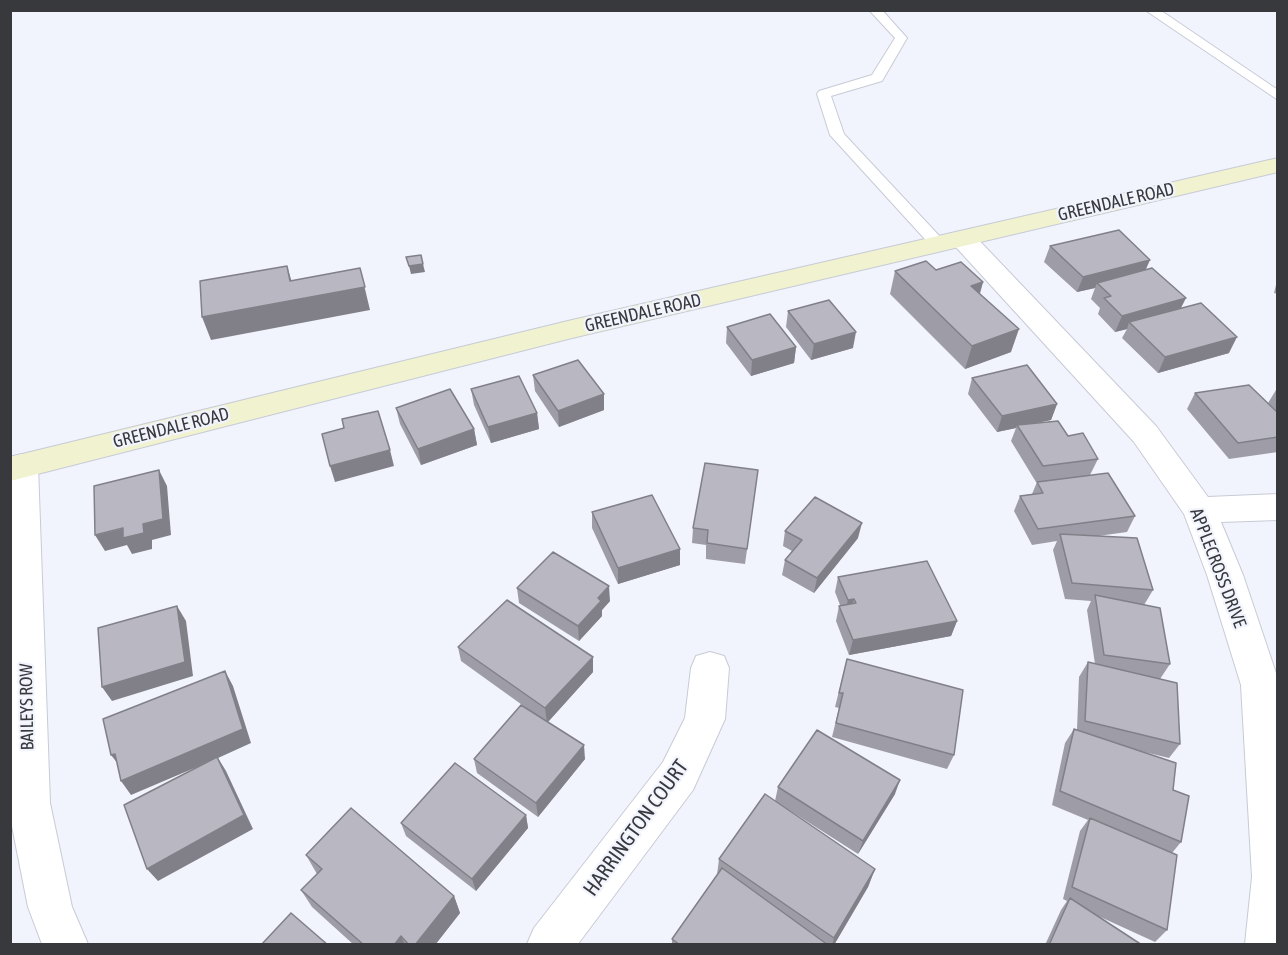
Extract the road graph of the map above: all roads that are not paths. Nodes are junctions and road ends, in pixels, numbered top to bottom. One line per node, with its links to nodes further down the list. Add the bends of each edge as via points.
1 (875, 10): 5 (lane, via 901,38 877,78 824,94 837,135)
2 (1151, 10): 3 (lane)
3 (1278, 96)
4 (1278, 165): 5 (street, GREENDALE ROAD)
5 (951, 242): 6 (street, GREENDALE ROAD, via 539,337); 8 (street, APPLECROSS DRIVE, via 1145,434)
6 (16, 467): 10 (street, BAILEYS ROW, via 29,803 50,907)
7 (1278, 507): 8 (street)
8 (1199, 510): 12 (street, APPLECROSS DRIVE, via 1225,575 1260,684 1274,877)
9 (710, 668): 11 (street, HARRINGTON COURT, via 705,719 678,776)
10 (65, 945)
11 (550, 945)
12 (1268, 945)

